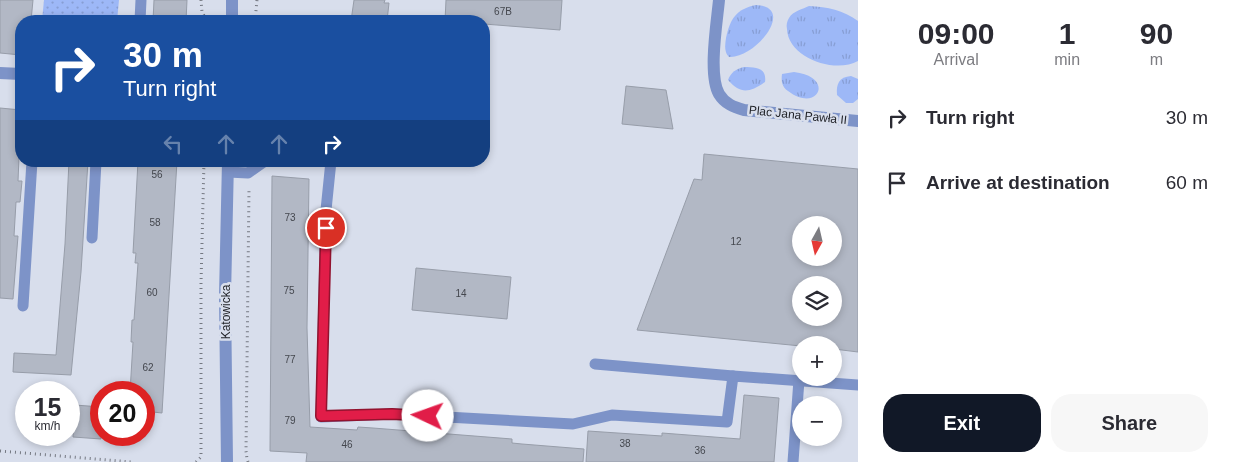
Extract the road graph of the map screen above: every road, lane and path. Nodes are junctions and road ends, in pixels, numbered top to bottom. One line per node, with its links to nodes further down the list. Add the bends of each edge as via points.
1 (141, 0): 6 (lane)
2 (201, 0): 7 (path)
3 (232, 0): 8 (street)
4 (257, 0): 9 (path)
5 (719, 0): 12 (street, Plac Jana Pawła II, via 713,72 723,100 744,110)
6 (140, 15)
7 (204, 15)
8 (232, 15)
9 (256, 15)
10 (0, 72): 11 (street)
11 (15, 73)
12 (858, 121)
13 (32, 167): 22 (lane)
14 (96, 167): 21 (lane)
15 (204, 167): 31 (path, via 201,457)
16 (228, 167): 32 (street, Katowicka, via 225,296)
17 (231, 167): 20 (lane)
18 (256, 167): 20 (lane)
19 (330, 167): 24 (lane, via 326,210 321,416 392,414 573,424 612,415 726,422)
20 (248, 172): 33 (path)
21 (92, 238)
22 (24, 306)
23 (596, 364): 24 (lane)
24 (733, 376): 25 (lane)
25 (792, 380)
26 (842, 384): 27 (lane)
27 (858, 385)
28 (799, 386): 34 (lane)
29 (0, 451): 30 (path)
30 (132, 462)
31 (196, 462)
32 (227, 462)
33 (248, 462)
34 (793, 462)

